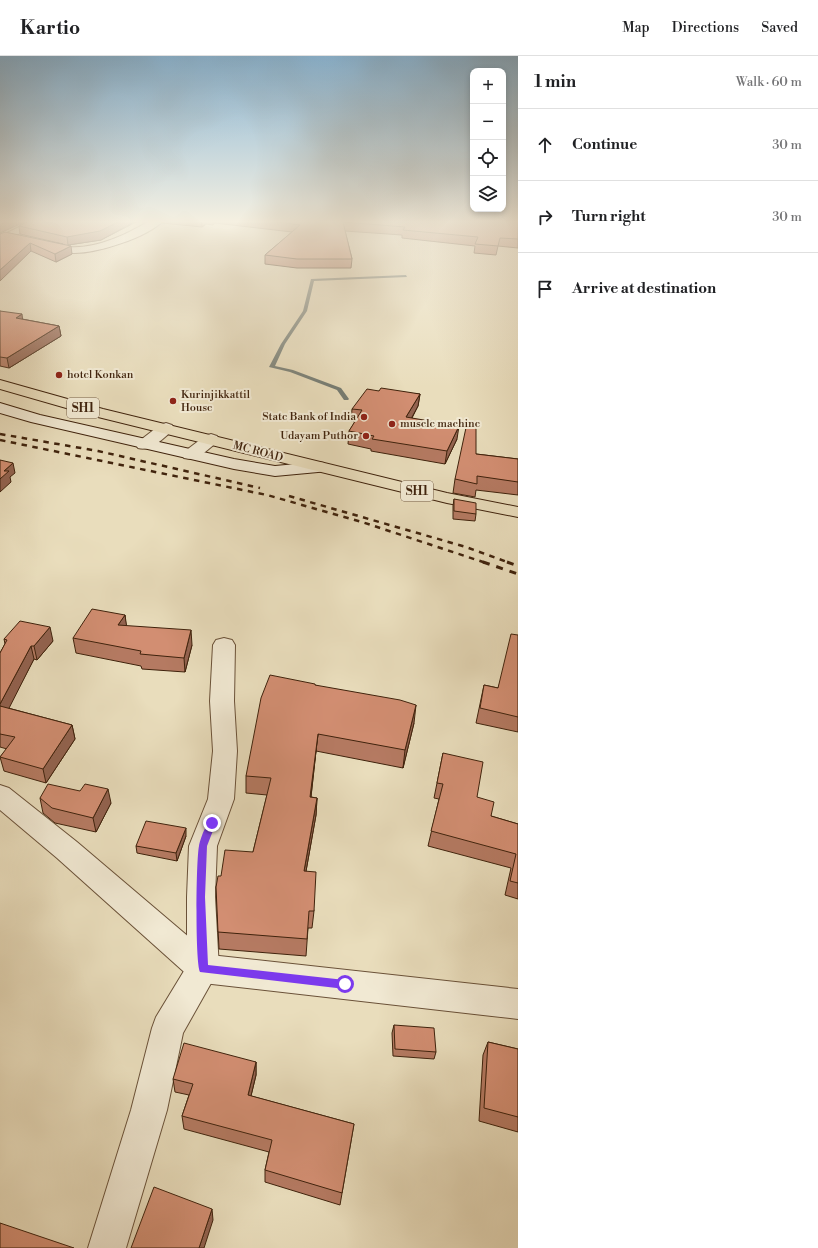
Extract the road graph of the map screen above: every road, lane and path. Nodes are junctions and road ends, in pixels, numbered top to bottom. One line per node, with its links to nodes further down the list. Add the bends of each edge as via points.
1 (0, 384): 3 (main road, MC ROAD / SH1, via 99,413)
2 (0, 408): 5 (street)
3 (166, 428): 4 (main road, MC ROAD / SH1); 5 (street)
4 (211, 439): 6 (street); 7 (main road, MC ROAD / SH1)
5 (144, 445): 6 (street)
6 (190, 455): 7 (street, via 275,471)
7 (318, 467): 8 (main road, MC ROAD / SH1)
8 (518, 512)
9 (224, 645): 11 (street, via 222,701 225,751 221,800 203,846)
10 (0, 795): 11 (street)
11 (203, 969): 12 (street); 13 (street, via 168,1028 148,1110)
12 (518, 1004)
13 (107, 1248)

